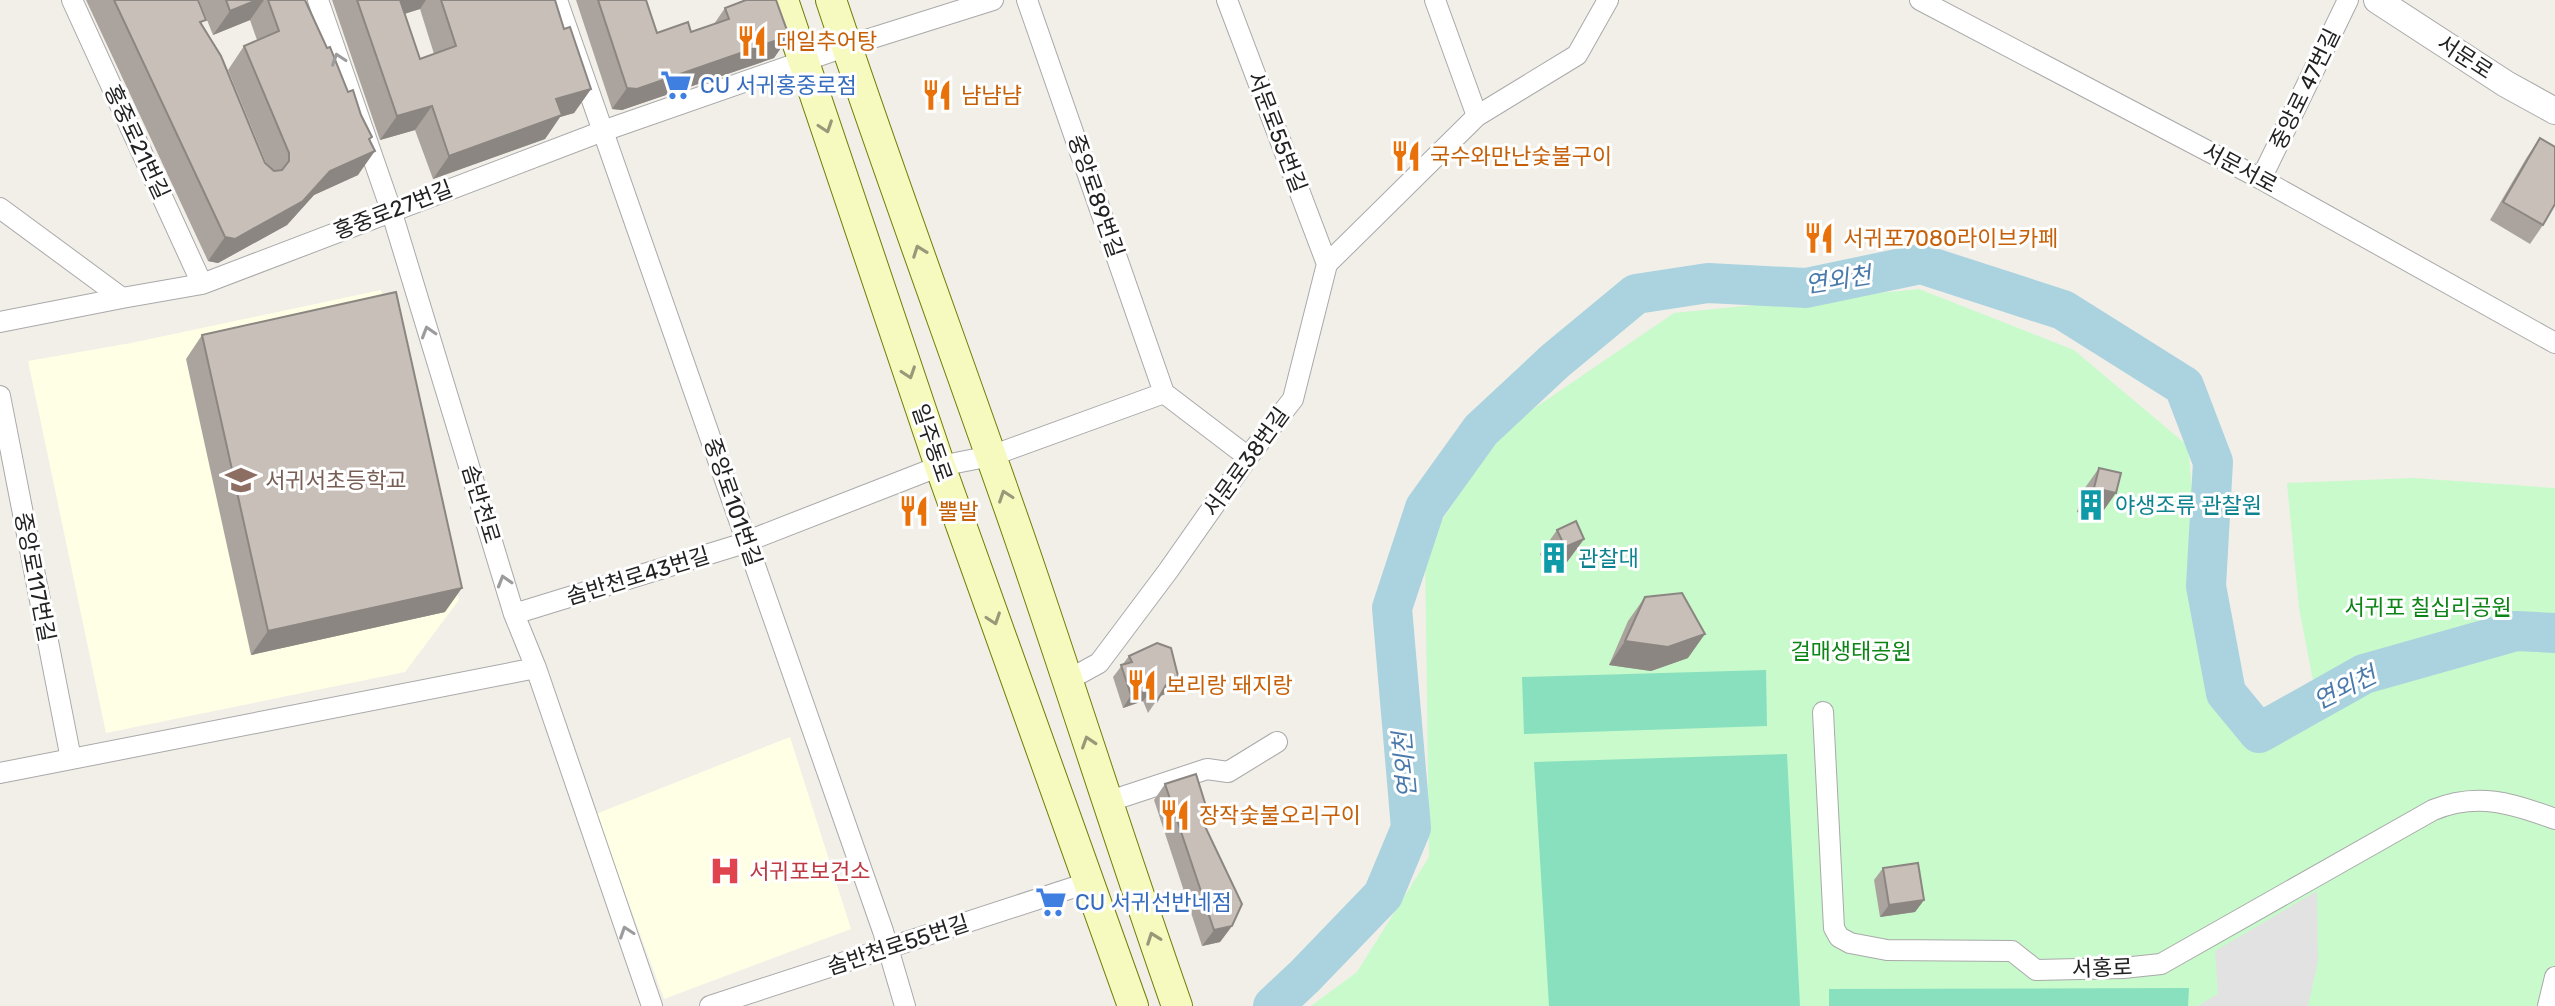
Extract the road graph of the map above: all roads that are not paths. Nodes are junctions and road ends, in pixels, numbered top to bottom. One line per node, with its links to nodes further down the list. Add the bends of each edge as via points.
1 (72, 0): 23 (street, 홍중로21번길)
2 (318, 0): 21 (street, 솜반천로, one-way to 2)
3 (557, 0): 18 (street, 중앙로101번길)
4 (783, 0): 15 (main road, 일주동로)
5 (831, 0): 14 (main road)
6 (993, 0): 14 (street, 홍중로27번길)
7 (1027, 0): 27 (street, 중앙로89번길)
8 (1227, 0): 22 (street, 서문로55번길)
9 (1435, 0): 17 (street)
10 (1608, 0): 17 (street, via 1577,55)
11 (1920, 0): 19 (street, 서문서로)
12 (2348, 0): 19 (street, 중앙로 47번길)
13 (2377, 0): 16 (street, 서문로)
14 (847, 46): 15 (street, 홍중로27번길); 29 (main road, one-way to 14)
15 (804, 61): 18 (street, 홍중로27번길); 31 (main road, 일주동로, one-way to 31)
16 (2555, 111)
17 (1477, 116): 22 (street)
18 (603, 131): 21 (street, 홍중로27번길); 32 (street, 중앙로101번길)
19 (2261, 179): 26 (street, 서문서로)
20 (0, 208): 24 (street)
21 (391, 210): 23 (street, 홍중로27번길); 33 (street, 솜반천로, one-way to 21)
22 (1327, 264): 30 (street, 서문로38번길, via 1293,399)
23 (202, 284): 24 (street, 홍중로27번길)
24 (122, 298): 25 (street, 홍중로27번길)
25 (0, 322)
26 (2555, 343)
27 (1164, 393): 29 (street); 30 (street)
28 (0, 396): 38 (street, 중앙로117번길)
29 (991, 456): 31 (street, 솜반천로43번길); 35 (main road, one-way to 29)
30 (1248, 457): 35 (street, 서문로38번길, via 1099,663)
31 (940, 466): 32 (street, 솜반천로43번길); 42 (main road, 일주동로, one-way to 42)
32 (747, 542): 33 (street, 솜반천로43번길); 43 (street, 중앙로101번길)
33 (514, 614): 34 (street, 솜반천로)
34 (536, 668): 38 (street); 45 (street, 솜반천로, one-way to 34)
35 (1068, 680): 40 (main road, one-way to 35)
36 (1823, 712): 41 (street, 서홍로, via 1834,928 1850,943 1887,950 2012,951 2036,970 2161,964 2454,802 2485,799)
37 (1277, 742): 40 (street, via 1228,772 1207,769)
38 (71, 759): 39 (street)
39 (0, 773)
40 (1107, 802): 49 (main road, one-way to 40)
41 (2555, 819)
42 (1087, 883): 43 (street, 솜반천로55번길); 48 (main road, 일주동로)
43 (888, 948): 46 (street, 솜반천로55번길); 47 (street, 중앙로101번길)
44 (2555, 977): 50 (street)
45 (652, 1006)
46 (710, 1006)
47 (905, 1006)
48 (1133, 1006)
49 (1177, 1006)
50 (2548, 1006)

